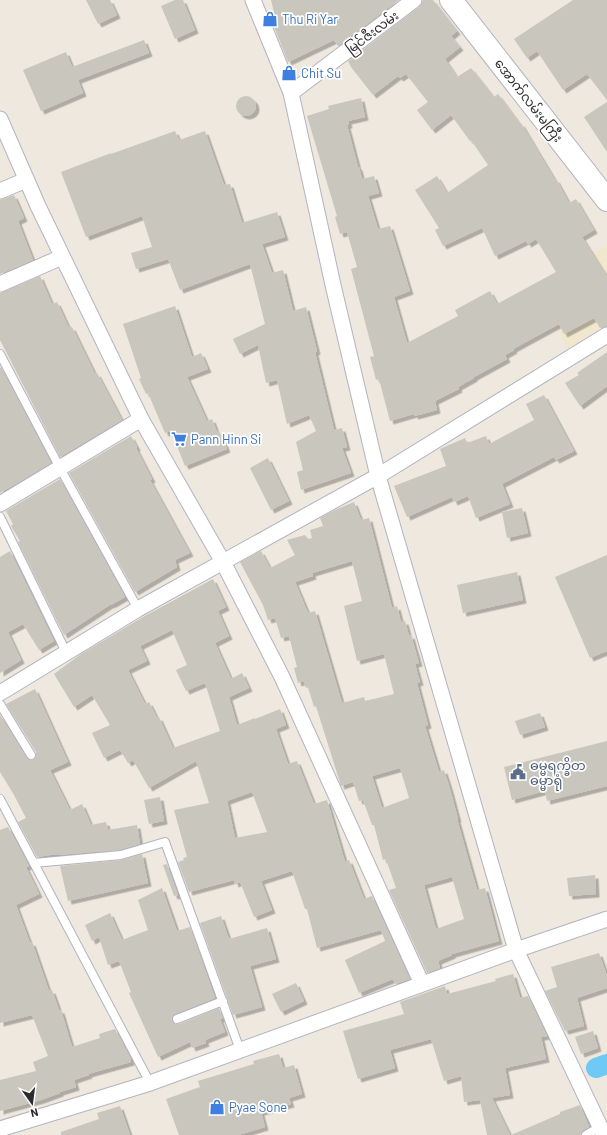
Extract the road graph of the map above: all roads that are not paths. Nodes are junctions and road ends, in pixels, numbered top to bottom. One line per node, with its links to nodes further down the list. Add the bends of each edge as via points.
1 (253, 0): 4 (street)
2 (414, 0): 4 (street, မြင်ဇီးလမ်း)
3 (451, 0): 8 (main road, အောက်လမ်းမကြီး)
4 (291, 94): 15 (street)
5 (0, 119): 6 (street)
6 (26, 180): 7 (street); 9 (street)
7 (0, 191)
8 (607, 200)
9 (62, 257): 10 (street); 13 (street)
10 (0, 284)
11 (607, 335): 15 (street)
12 (0, 354): 14 (lane)
13 (141, 419): 14 (street); 18 (street)
14 (60, 468): 16 (street); 19 (lane)
15 (378, 476): 18 (street); 27 (street)
16 (0, 504)
17 (0, 517): 20 (lane)
18 (223, 562): 19 (street); 28 (street, via 282,677)
19 (138, 609): 20 (street)
20 (66, 652): 21 (street)
21 (0, 693)
22 (0, 704): 23 (lane)
23 (31, 755)
24 (0, 799): 25 (lane)
25 (34, 863): 29 (lane, via 121,855 165,842); 32 (lane)
26 (607, 919): 27 (street)
27 (516, 950): 28 (street); 34 (street)
28 (422, 984): 31 (street)
29 (223, 1001): 30 (lane); 31 (lane)
30 (177, 1019)
31 (240, 1050): 32 (street)
32 (150, 1083): 33 (street)
33 (0, 1129)
34 (602, 1131): 35 (lane)
35 (586, 1135)

